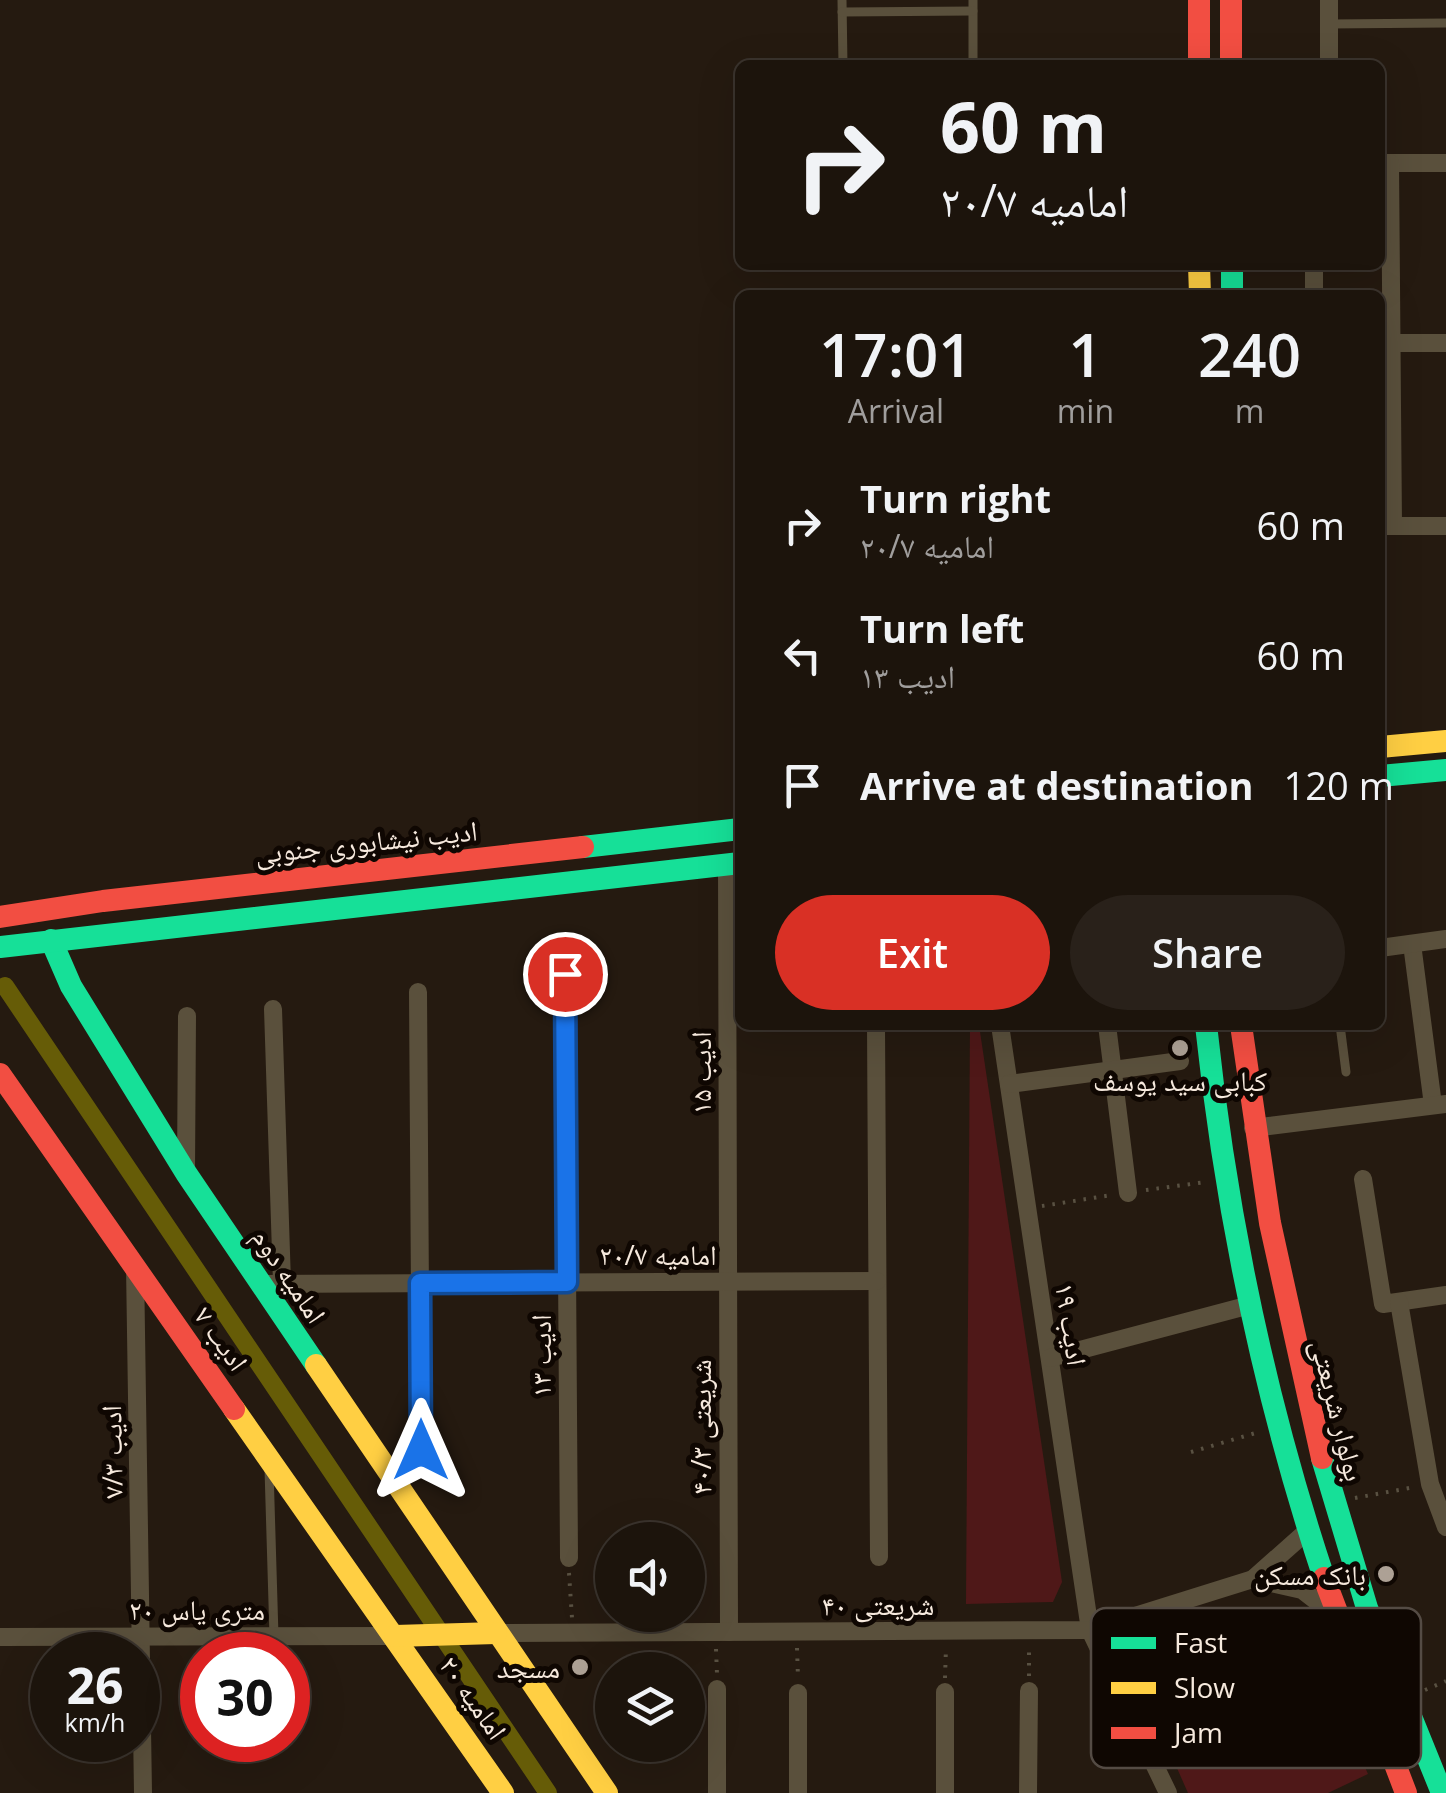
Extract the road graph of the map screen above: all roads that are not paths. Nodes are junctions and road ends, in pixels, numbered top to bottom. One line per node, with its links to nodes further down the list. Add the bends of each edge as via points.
1 (842, 0): 6 (lane)
2 (1198, 0): 11 (main road)
3 (1231, 0): 12 (main road)
4 (1329, 0): 8 (street)
5 (973, 5): 6 (lane); 10 (lane)
6 (842, 12): 9 (lane)
7 (1446, 23): 8 (lane)
8 (1329, 24): 13 (street)
9 (843, 60)
10 (973, 60)
11 (1199, 60)
12 (1231, 60)
13 (1330, 60)
14 (1446, 163): 15 (street)
15 (1385, 164): 16 (street)
16 (1386, 343): 17 (street); 18 (street)
17 (1446, 343)
18 (1386, 526): 19 (street)
19 (1446, 526)
20 (1446, 741): 21 (main road)
21 (1385, 747)
22 (1446, 770): 23 (main road)
23 (1385, 776)
24 (735, 830): 26 (main road, ادیب نیشابوری جنوبی)
25 (734, 864): 28 (main road); 53 (street, ادیب ۱۵)
26 (0, 917)
27 (1446, 939): 29 (street)
28 (51, 940): 30 (main road); 49 (main road, امامیه دوم, via 71,986)
29 (1412, 944): 31 (street); 47 (street)
30 (0, 947)
31 (1385, 947)
32 (565, 974): 55 (street, ادیب ۱۳)
33 (418, 992): 56 (street)
34 (273, 1009): 57 (street)
35 (187, 1016): 49 (street)
36 (876, 1030): 54 (street)
37 (1001, 1030): 46 (street, ادیب ۱۹)
38 (1109, 1030): 43 (street)
39 (1207, 1030): 60 (main road)
40 (1242, 1030): 48 (main road, بولوار شریعتی)
41 (1341, 1030): 44 (lane)
42 (1180, 1061): 43 (street)
43 (1113, 1069): 46 (street); 51 (street)
44 (1346, 1072)
45 (0, 1074): 52 (main road, ادیب ۷)
46 (1009, 1084): 61 (street, ادیب ۱۹)
47 (1440, 1104): 48 (street)
48 (1253, 1128): 72 (main road, بولوار شریعتی, via 1288,1330 1337,1522)
49 (186, 1173): 57 (main road, امامیه دوم)
50 (1363, 1179): 59 (street)
51 (1128, 1193)
52 (135, 1266): 63 (main road, ادیب ۷); 74 (street, ادیب ۷/۳)
53 (727, 1281): 54 (street, امامیه ۲۰/۷); 55 (street, امامیه ۲۰/۷); 76 (street, شریعتی ۴۰/۳)
54 (877, 1281): 66 (street)
55 (567, 1282): 56 (street, امامیه ۲۰/۷); 67 (street, ادیب ۱۳)
56 (420, 1283): 57 (street, امامیه ۲۰/۷); 62 (street)
57 (271, 1284): 77 (main road, امامیه دوم)
58 (1446, 1295): 59 (street)
59 (1391, 1303): 64 (street, via 1430,1484)
60 (1250, 1305): 61 (street); 65 (main road)
61 (1050, 1358): 73 (street, ادیب ۱۹)
62 (421, 1450)
63 (269, 1456): 75 (lane); 79 (main road, ادیب ۷)
64 (1446, 1527)
65 (1306, 1532): 68 (street, شریعتی ۴۰); 71 (main road)
66 (878, 1556)
67 (569, 1558)
68 (1253, 1579): 69 (street, شریعتی ۴۰); 70 (street, via 1302,1590)
69 (1160, 1608)
70 (1326, 1608)
71 (1332, 1608)
72 (1368, 1608)
73 (1090, 1630): 76 (street, شریعتی ۴۰)
74 (142, 1632)
75 (274, 1632)
76 (723, 1632): 77 (street, شریعتی ۴۰)
77 (496, 1633): 79 (main road); 92 (main road, امامیه ۲۰)
78 (310, 1636): 79 (street, ۲۰ متری یاس)
79 (394, 1636): 91 (main road, امامیه ۲۰)
80 (0, 1637): 81 (street, ۲۰ متری یاس)
81 (30, 1637)
82 (717, 1689): 93 (street)
83 (1028, 1691): 96 (street)
84 (945, 1692): 95 (street)
85 (798, 1693): 94 (street)
86 (1421, 1745): 99 (main road, بولوار شریعتی)
87 (143, 1762): 90 (street, ادیب ۷/۳)
88 (1156, 1768): 97 (street, ادیب ۱۹)
89 (1396, 1768): 98 (main road)
90 (143, 1793)
91 (503, 1793)
92 (607, 1793)
93 (717, 1793)
94 (798, 1793)
95 (945, 1793)
96 (1028, 1793)
97 (1168, 1793)
98 (1406, 1793)
99 (1442, 1793)

